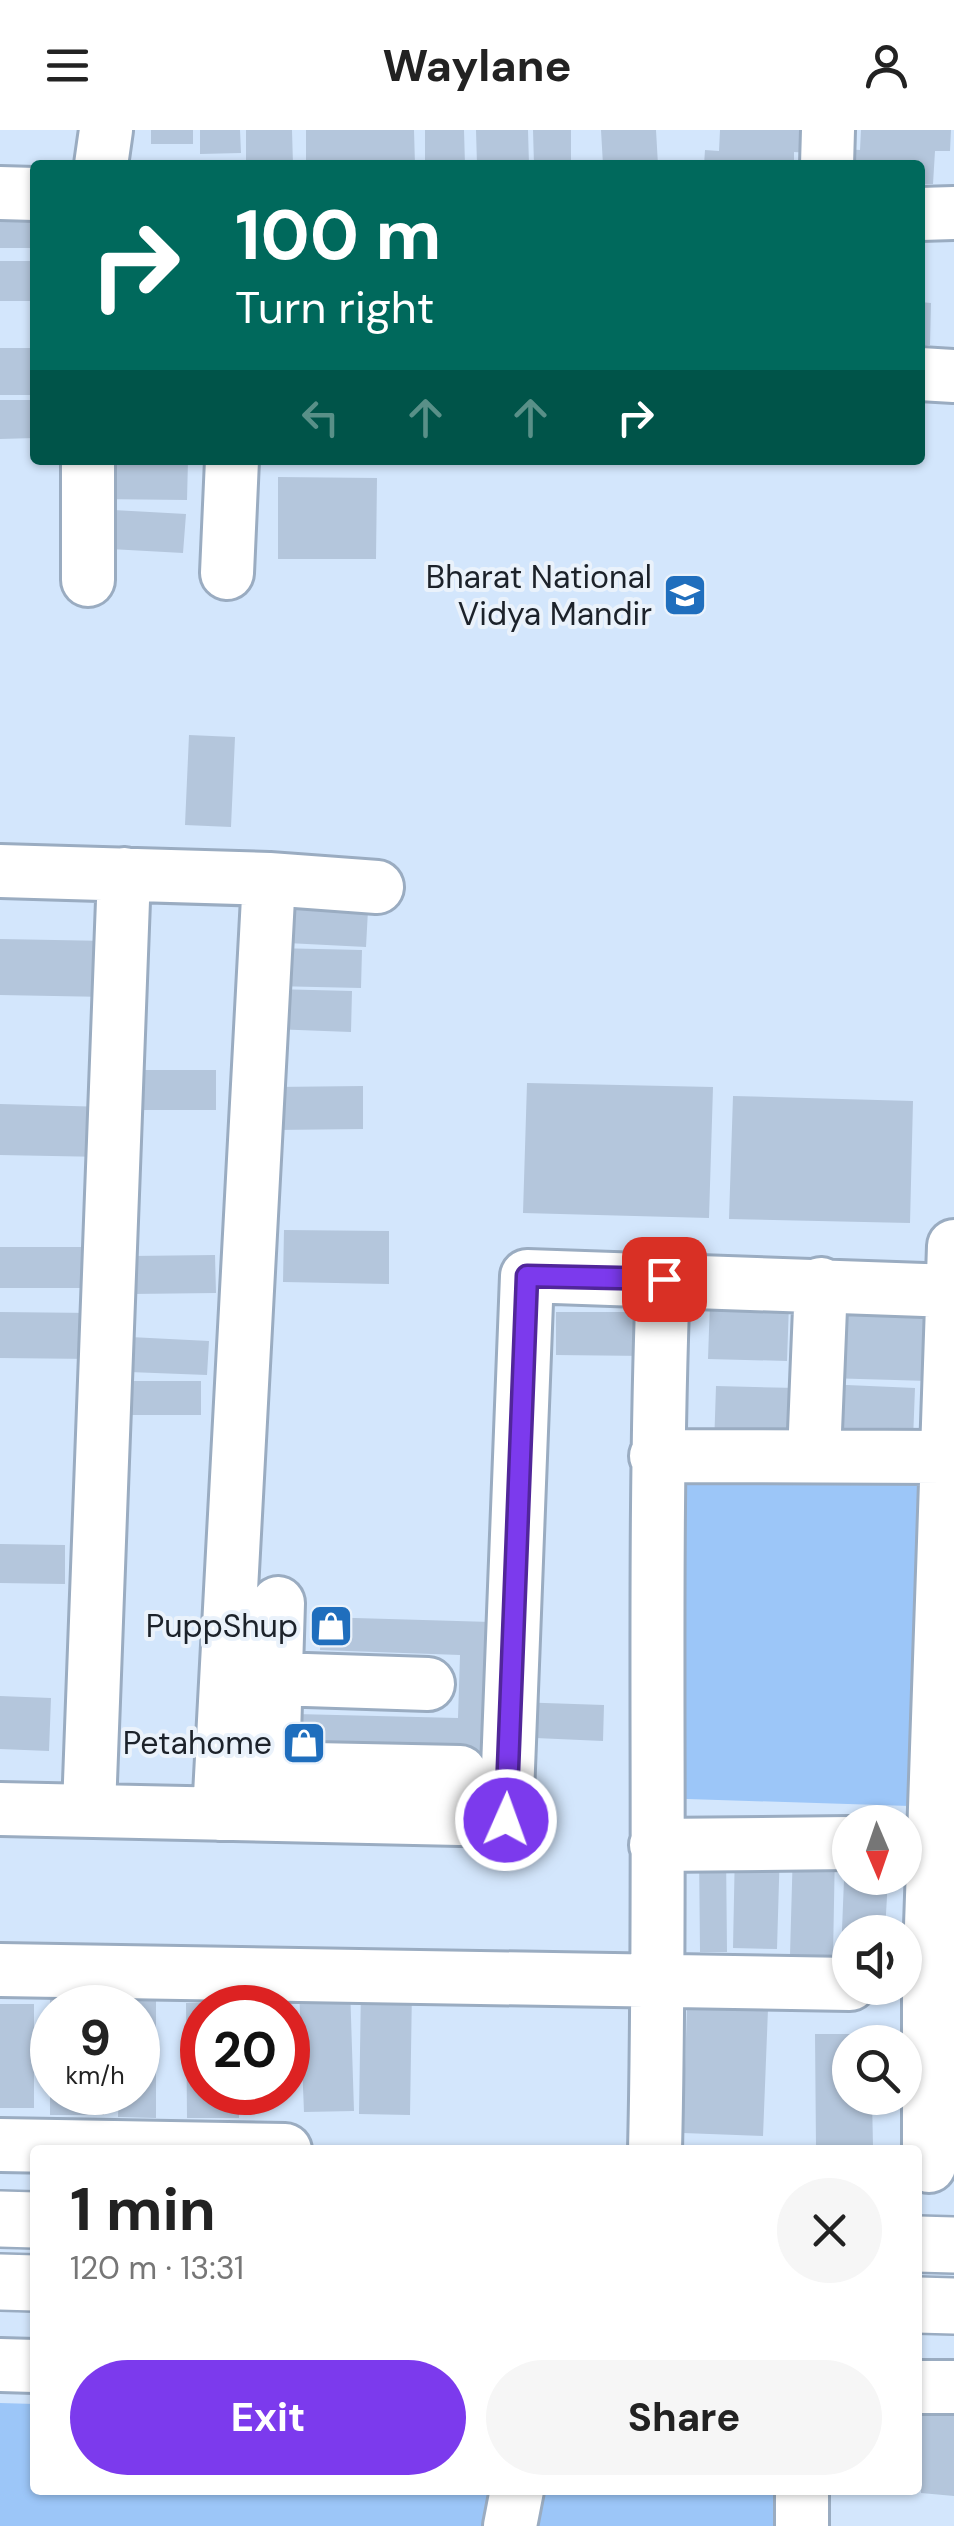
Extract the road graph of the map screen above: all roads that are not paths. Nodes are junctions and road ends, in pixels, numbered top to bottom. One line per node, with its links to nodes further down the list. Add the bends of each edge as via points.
1 (106, 130): 3 (street)
2 (828, 130): 4 (street)
3 (102, 160)
4 (827, 160)
5 (0, 193): 6 (street)
6 (30, 194)
7 (925, 214): 8 (street)
8 (954, 214)
9 (925, 374): 10 (street)
10 (954, 376)
11 (88, 465): 14 (street)
12 (232, 465): 13 (street)
13 (227, 573)
14 (88, 580)
15 (0, 871): 16 (street)
16 (124, 874): 17 (street); 29 (street)
17 (269, 879): 18 (street); 28 (street)
18 (377, 887)
19 (953, 1268): 21 (street); 24 (street)
20 (664, 1279): 21 (street); 23 (street); 32 (street, via 527,1276)
21 (821, 1284): 22 (street)
22 (814, 1455): 23 (street); 24 (street)
23 (656, 1456): 34 (street)
24 (946, 1456): 31 (street)
25 (278, 1603): 26 (street)
26 (276, 1678): 27 (street); 28 (street)
27 (428, 1684)
28 (238, 1783): 29 (street); 32 (street); 32 (street, via 460,1772)
29 (89, 1808): 30 (street)
30 (0, 1809)
31 (922, 1813)
32 (482, 1820)
33 (832, 1843): 34 (street)
34 (656, 1845): 37 (street)
35 (922, 1875): 39 (street)
36 (0, 1970): 37 (street)
37 (659, 1981): 38 (street); 41 (street)
38 (832, 1984)
39 (929, 1985): 43 (street)
40 (0, 2145): 42 (street)
41 (655, 2145)
42 (30, 2146)
43 (934, 2167)
44 (0, 2219): 45 (main road)
45 (30, 2220)
46 (922, 2244): 47 (main road)
47 (954, 2245)
48 (0, 2282): 49 (main road)
49 (30, 2283)
50 (922, 2305): 51 (main road)
51 (954, 2306)
52 (0, 2366): 53 (street)
53 (30, 2366)
54 (922, 2386): 55 (street)
55 (954, 2387)
56 (516, 2495): 58 (street)
57 (802, 2495): 59 (street)
58 (510, 2526)
59 (802, 2526)

